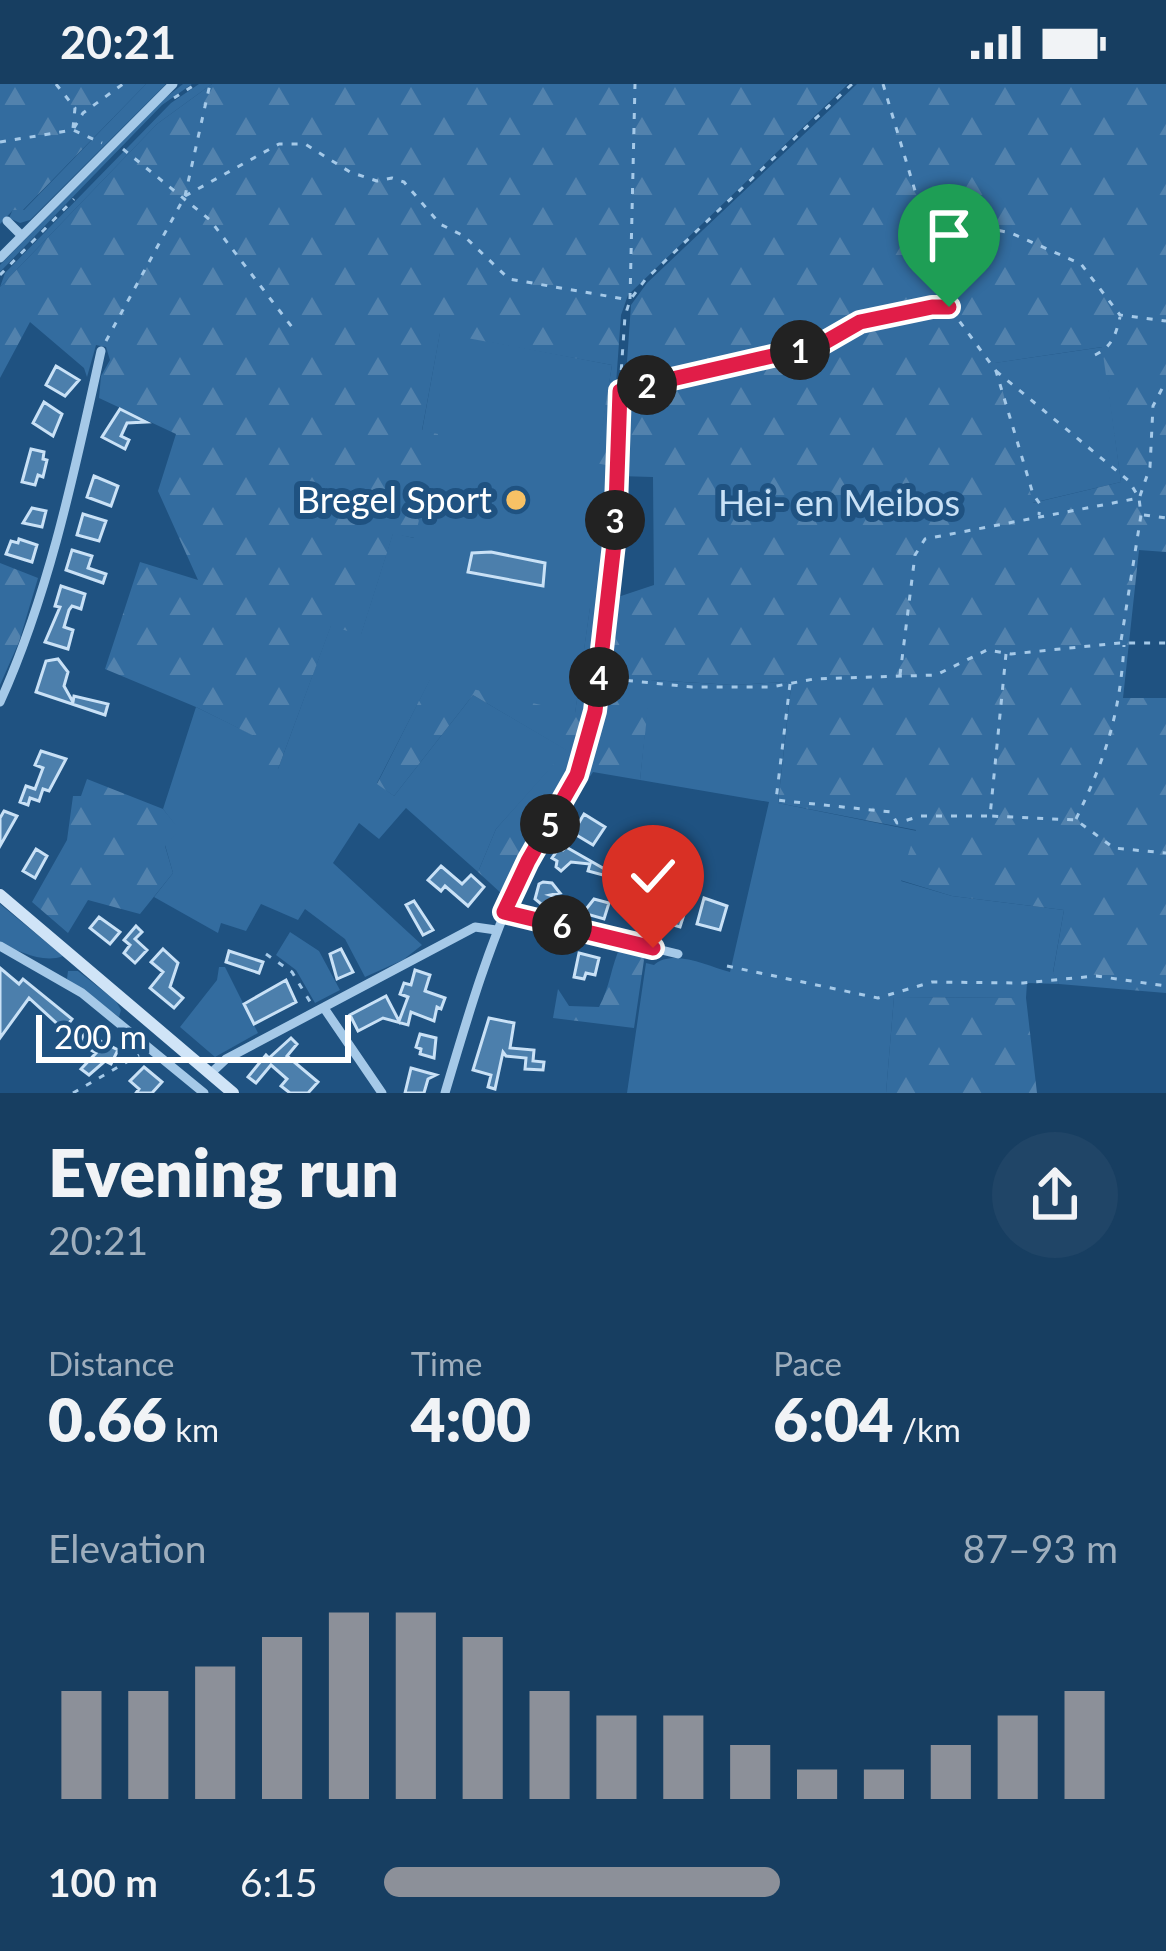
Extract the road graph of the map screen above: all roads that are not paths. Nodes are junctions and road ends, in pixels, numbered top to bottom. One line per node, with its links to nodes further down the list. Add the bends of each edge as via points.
1 (173, 84): 3 (street)
2 (7, 221): 3 (street)
3 (21, 235): 4 (street)
4 (0, 258)
5 (101, 351): 7 (street, via 57,538)
6 (615, 468): 9 (street, via 611,580 590,735)
7 (0, 702)
8 (0, 895): 16 (main road)
9 (504, 912): 10 (street); 12 (street)
10 (496, 930): 15 (street, via 475,928); 20 (street)
11 (0, 946): 17 (street, via 82,993)
12 (653, 948): 13 (street); 14 (street)
13 (678, 954)
14 (650, 962)
15 (320, 1010): 16 (street); 19 (street)
16 (210, 1074): 18 (main road)
17 (204, 1093)
18 (233, 1093)
19 (382, 1093)
20 (445, 1093)

